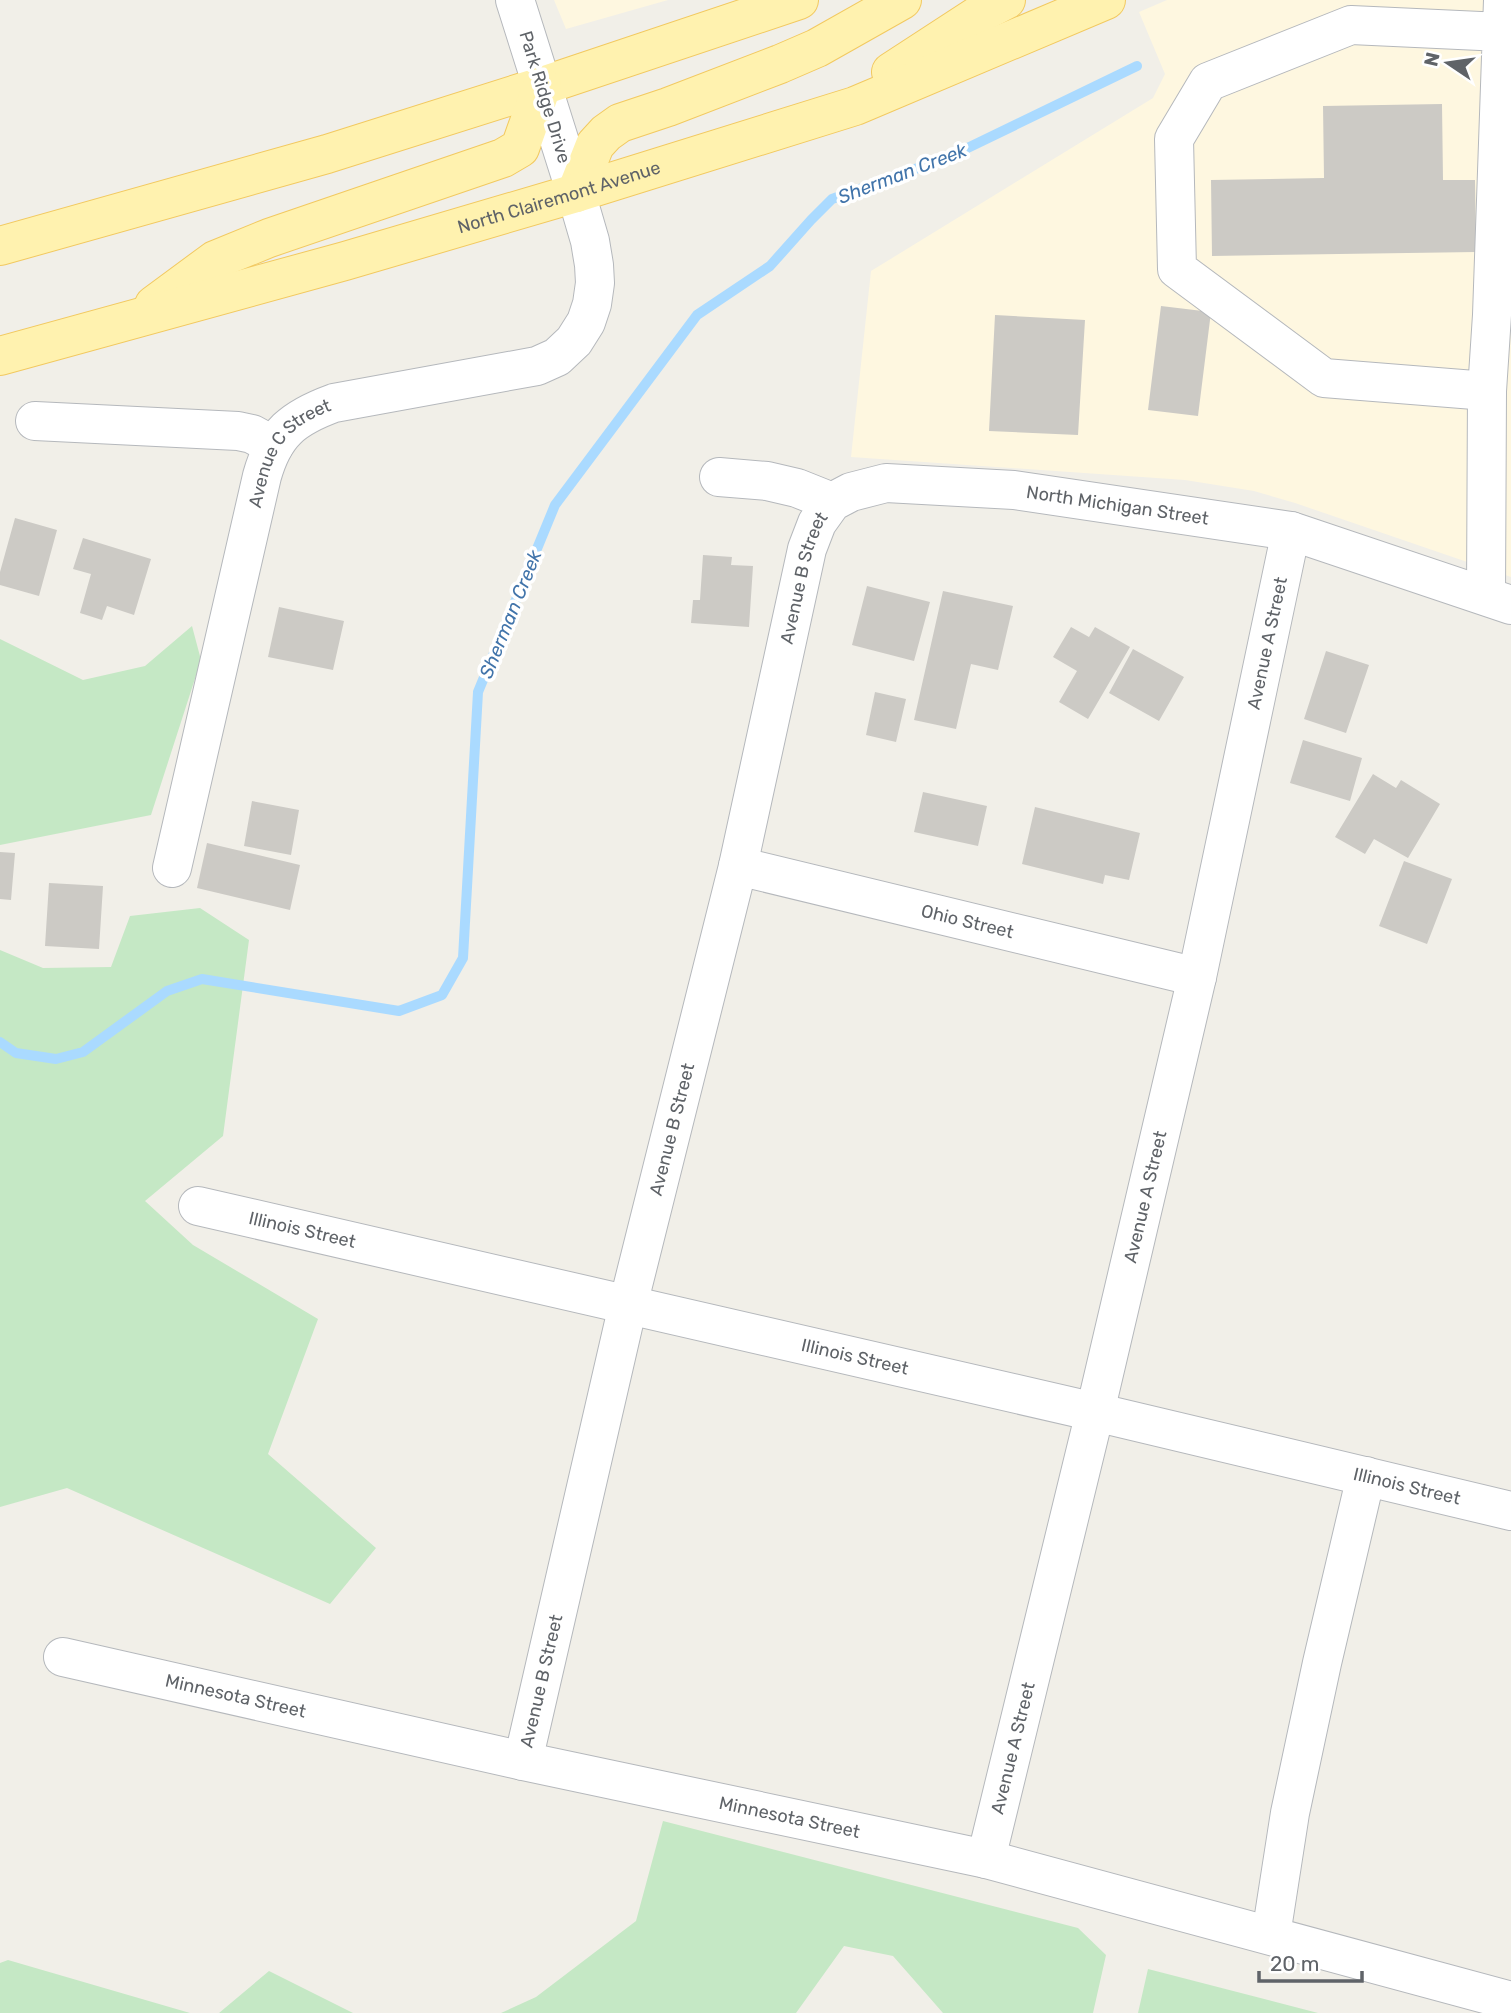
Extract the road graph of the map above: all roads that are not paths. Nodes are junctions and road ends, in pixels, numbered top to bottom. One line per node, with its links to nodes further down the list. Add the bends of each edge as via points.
1 (515, 0): 7 (street, Park Ridge Drive)
2 (799, 0): 7 (main road)
3 (902, 0): 9 (main road, via 817,48 620,124 595,145)
4 (1006, 0): 8 (main road)
5 (1106, 0): 8 (main road, North Clairemont Avenue)
6 (1502, 16): 11 (street); 14 (street, via 1351,25 1208,82 1174,139 1177,269 1324,379)
7 (542, 86): 9 (street, Park Ridge Drive); 10 (main road, via 327,154); 12 (main road, via 520,148 503,159 215,260)
8 (825, 115): 9 (main road, North Clairemont Avenue)
9 (576, 193): 12 (main road, North Clairemont Avenue); 16 (street, Avenue C Street, via 590,241 592,304 574,341 557,357 537,366 334,403 290,425)
10 (0, 246)
11 (1502, 315): 14 (street)
12 (135, 318): 13 (main road, North Clairemont Avenue)
13 (0, 356)
14 (1487, 391): 17 (street)
15 (35, 421): 16 (street, via 237,431)
16 (274, 446): 23 (street, Avenue C Street, via 262,476)
17 (1499, 470): 21 (street)
18 (719, 477): 19 (street, via 767,481)
19 (832, 502): 20 (street, North Michigan Street, via 886,483 941,485 1014,490); 22 (street, Avenue B Street, via 807,549)
20 (1291, 531): 21 (street, North Michigan Street); 24 (street, Avenue A Street)
21 (1499, 601)
22 (738, 866): 24 (street, Ohio Street); 26 (street, Avenue B Street)
23 (172, 868)
24 (1197, 977): 27 (street, Avenue A Street)
25 (198, 1206): 26 (street, Illinois Street)
26 (628, 1305): 27 (street, Illinois Street); 31 (street, Avenue B Street)
27 (1095, 1412): 28 (street, Illinois Street); 32 (street, Avenue A Street)
28 (1366, 1476): 29 (street, Illinois Street); 33 (street, via 1290,1813)
29 (1511, 1511)
30 (63, 1657): 31 (street, Minnesota Street)
31 (523, 1762): 32 (street, Minnesota Street)
32 (986, 1859): 33 (street, Minnesota Street)
33 (1271, 1936): 34 (street, Minnesota Street)
34 (1511, 2001)

